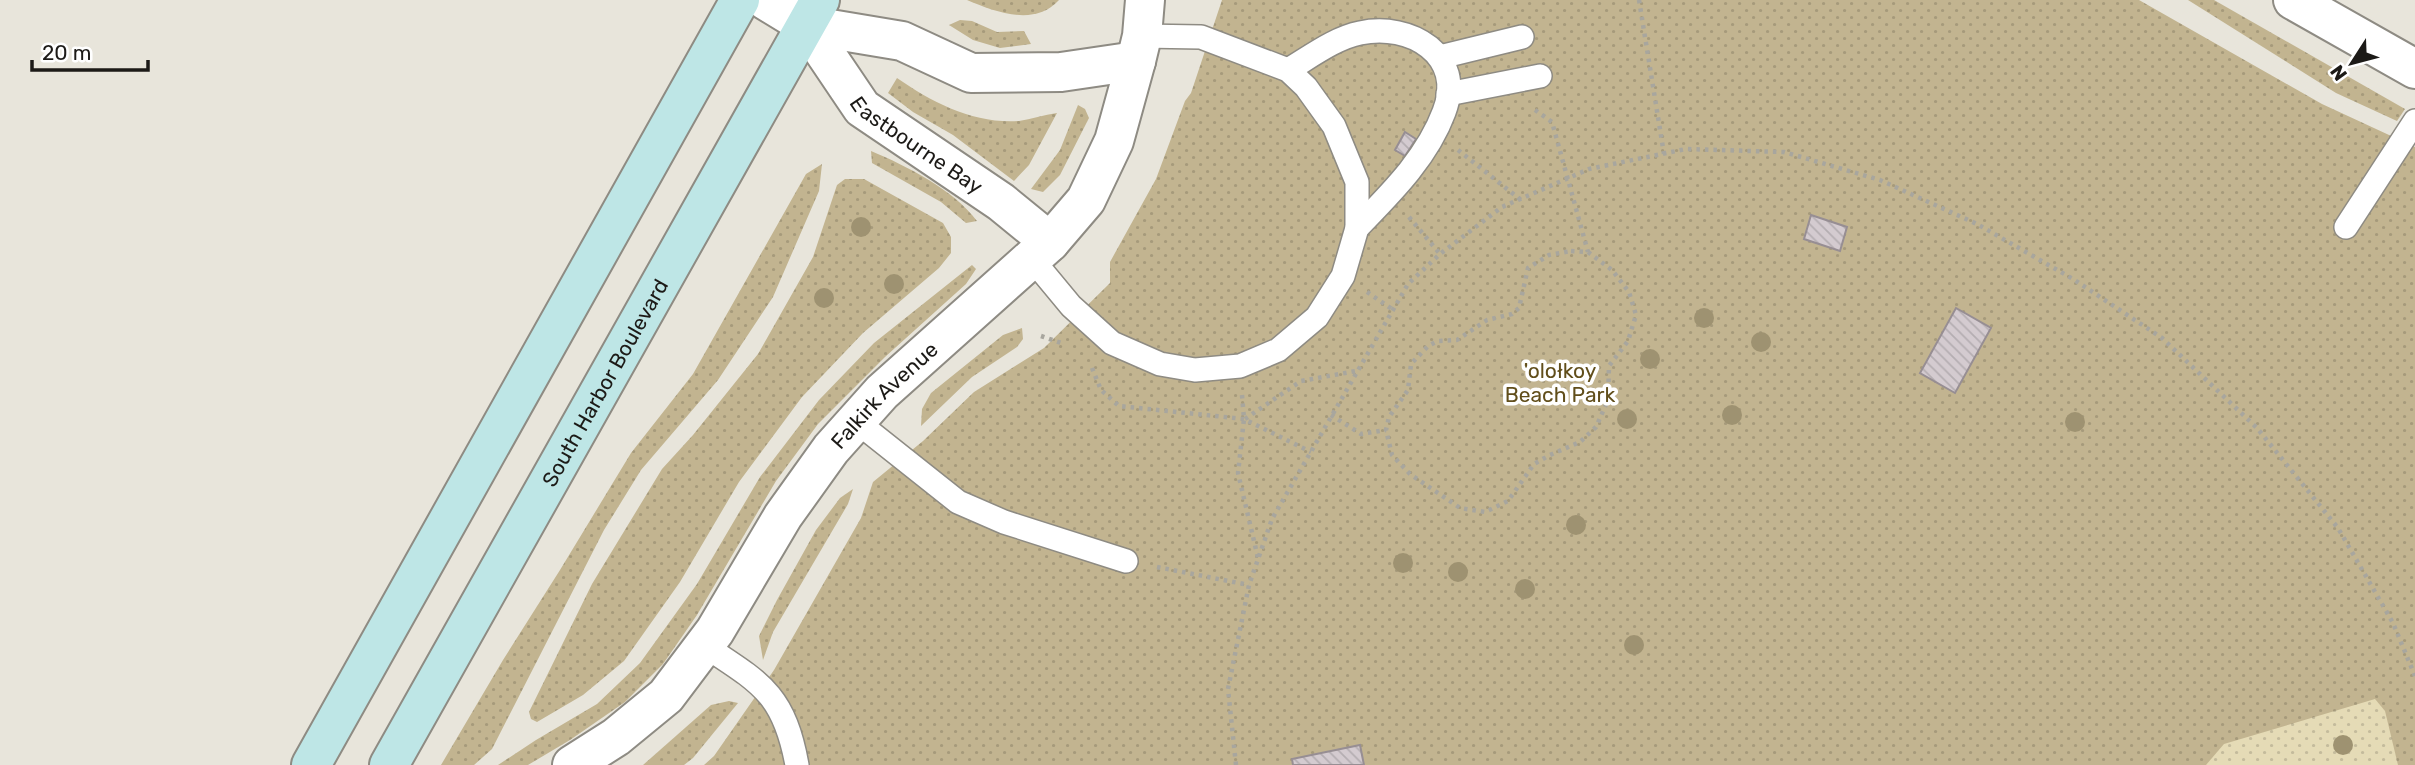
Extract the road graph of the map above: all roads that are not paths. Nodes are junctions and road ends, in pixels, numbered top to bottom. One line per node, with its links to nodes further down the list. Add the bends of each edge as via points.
1 (740, 0): 19 (main road)
2 (765, 0): 4 (street, Eastbourne Bay)
3 (2293, 0): 8 (street)
4 (813, 13): 5 (street, Eastbourne Bay, via 902,41 971,73 1061,72); 15 (street, Eastbourne Bay, via 862,108 1001,202); 20 (main road, South Harbor Boulevard)
5 (1141, 32): 9 (lane, via 1201,37); 15 (street, Falkirk Avenue, via 1114,141 1086,200)
6 (1522, 37): 7 (lane)
7 (1440, 57): 9 (lane, via 1419,39 1394,30 1359,33); 11 (lane)
8 (2415, 69)
9 (1288, 70): 14 (lane, via 1307,87 1334,126 1357,182)
10 (1540, 76): 11 (lane)
11 (1448, 94): 14 (lane, via 1444,112 1413,166)
12 (2415, 121): 13 (lane)
13 (2346, 226)
14 (1357, 228): 15 (lane, via 1343,276 1317,317 1278,350 1240,366 1195,370 1160,364 1112,343 1071,306)
15 (1041, 251): 16 (street, Falkirk Avenue, via 882,392)
16 (856, 421): 17 (lane, via 958,502 1004,522); 18 (street, Falkirk Avenue, via 783,516)
17 (1126, 561)
18 (705, 646): 21 (street, Falkirk Avenue, via 666,696); 22 (lane, via 755,679 776,702 792,736)
19 (311, 765)
20 (389, 765)
21 (572, 765)
22 (797, 765)

